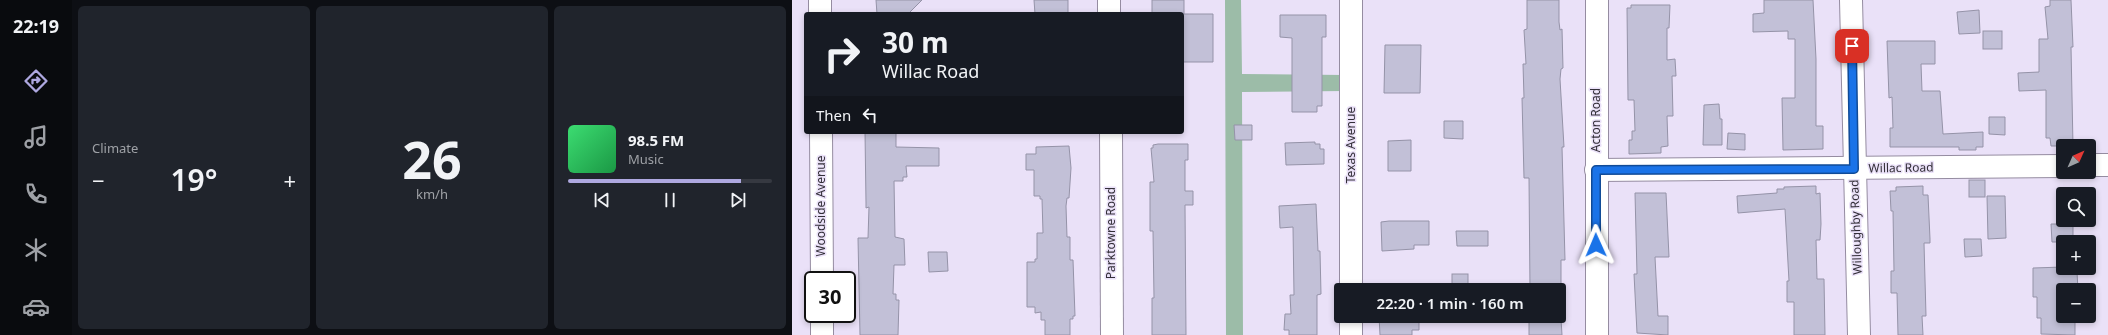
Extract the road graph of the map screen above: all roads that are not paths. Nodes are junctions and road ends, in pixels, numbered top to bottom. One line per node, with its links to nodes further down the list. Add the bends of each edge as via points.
1 (820, 0): 6 (street)
2 (1109, 0): 7 (street)
3 (1351, 0): 16 (street, Texas Avenue)
4 (1597, 0): 14 (street, Acton Road)
5 (1851, 0): 13 (street, Willoughby Road)
6 (820, 12)
7 (1109, 12)
8 (821, 134): 15 (street, Woodside Avenue)
9 (1111, 134): 20 (street, Parktowne Road)
10 (2096, 165): 11 (street)
11 (2108, 165)
12 (2056, 166): 13 (street, Willac Road)
13 (1854, 169): 14 (street, Willac Road); 23 (street, Willoughby Road)
14 (1596, 170): 22 (street, Acton Road)
15 (822, 271)
16 (1351, 283)
17 (822, 323): 19 (street)
18 (1351, 323): 21 (street)
19 (822, 335)
20 (1112, 335)
21 (1351, 335)
22 (1597, 335)
23 (1859, 335)

